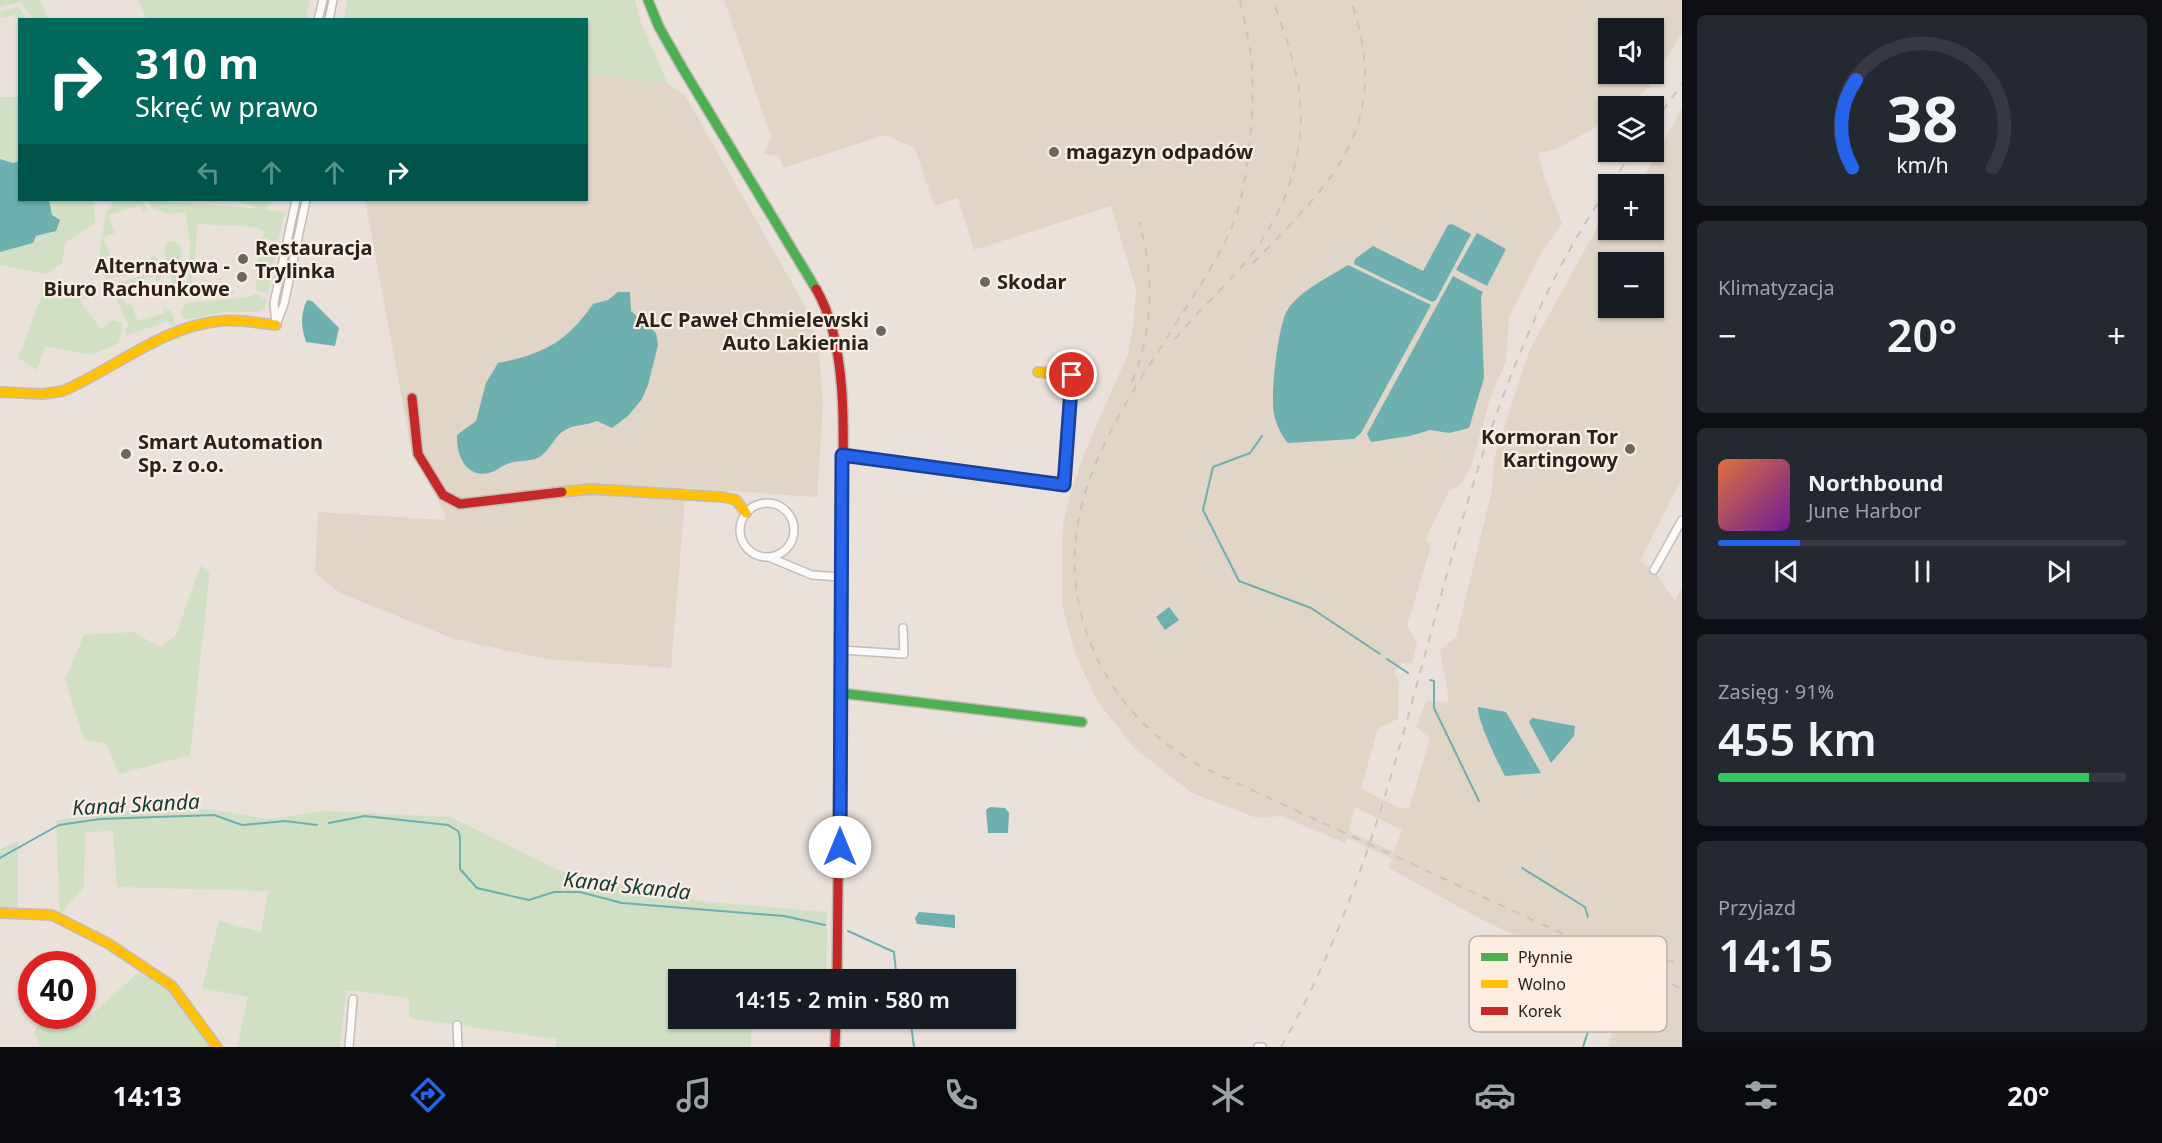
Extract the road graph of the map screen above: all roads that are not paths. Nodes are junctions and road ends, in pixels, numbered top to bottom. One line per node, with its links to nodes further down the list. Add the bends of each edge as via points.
1 (322, 0): 4 (street)
2 (333, 0): 5 (street)
3 (648, 0): 12 (street, via 683,69 821,297 838,355)
4 (318, 18)
5 (329, 18)
6 (296, 201): 8 (street, via 274,303)
7 (306, 201): 8 (street)
8 (276, 325): 10 (street, via 235,320 211,322 184,329 63,391)
9 (1038, 372): 12 (street, via 1072,375 1064,485)
10 (0, 392)
11 (412, 398): 13 (street, via 418,454 443,495 460,504 591,489 723,497 736,500)
12 (842, 455): 19 (street)
13 (746, 513): 15 (street, via 768,503 784,509 794,523); 16 (street, via 740,523 742,542 752,553)
14 (1682, 520): 18 (street)
15 (787, 549): 16 (street); 17 (street)
16 (771, 558): 17 (street)
17 (794, 567): 19 (street, via 812,575)
18 (1654, 570)
19 (841, 577): 21 (street)
20 (903, 628): 21 (street, via 904,654)
21 (841, 650): 22 (street)
22 (840, 693): 23 (street); 25 (street)
23 (1082, 722)
24 (0, 913): 29 (street, via 52,915 109,944 172,986)
25 (837, 969)
26 (353, 999): 30 (street)
27 (457, 1025): 31 (street)
28 (836, 1029): 32 (street)
29 (217, 1047)
30 (349, 1047)
31 (458, 1047)
32 (835, 1047)

